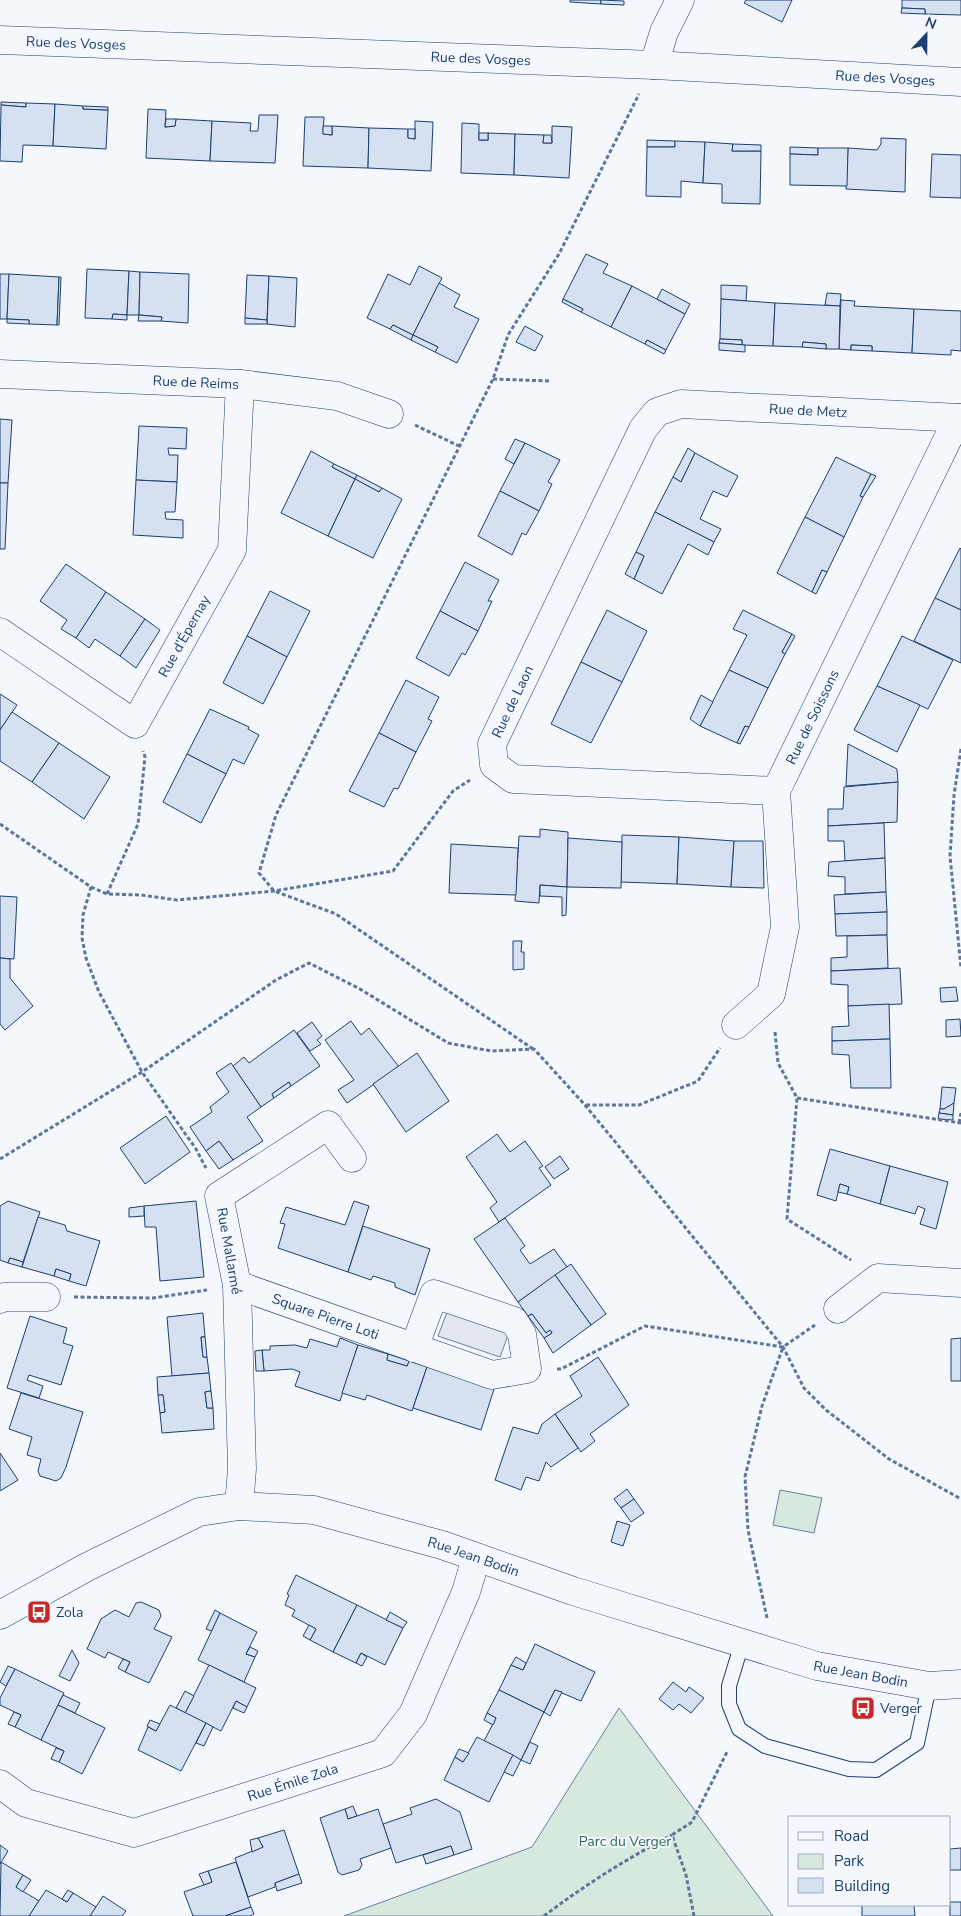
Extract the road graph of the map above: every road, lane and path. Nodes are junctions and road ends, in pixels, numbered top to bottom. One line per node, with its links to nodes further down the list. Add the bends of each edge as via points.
1 (680, 0): 3 (street, via 664,32)
2 (0, 40): 3 (street, Rue des Vosges)
3 (654, 65): 4 (street, Rue des Vosges); 6 (path, via 559,254 508,335)
4 (961, 82)
5 (0, 374): 8 (street, Rue de Reims)
6 (493, 379): 7 (path); 12 (path)
7 (549, 382)
8 (240, 384): 10 (street, Rue de Reims, via 337,396); 14 (street, Rue d’Épernay, via 232,550)
9 (658, 412): 11 (street, Rue de Metz, via 680,404); 16 (street, Rue de Laon, via 643,429 492,744)
10 (389, 414): 12 (path)
11 (959, 418): 17 (street, Rue de Soissons)
12 (459, 446): 20 (path, via 276,815 259,873)
13 (0, 632): 14 (street)
14 (135, 724): 21 (path, via 145,756 138,824)
15 (961, 749): 22 (path, via 950,856)
16 (494, 765): 17 (street, via 513,779); 20 (path, via 453,791 393,871)
17 (776, 791): 23 (street, Rue de Soissons, via 785,927)
18 (0, 824): 19 (path)
19 (91, 887): 21 (path); 26 (path, via 82,915 86,958 98,992)
20 (274, 891): 21 (path, via 177,900); 25 (path, via 336,914)
21 (107, 894)
22 (961, 968)
23 (771, 994): 24 (street); 27 (path, via 778,1063)
24 (736, 1025): 28 (path, via 698,1081 639,1105)
25 (534, 1050): 26 (path, via 492,1051 448,1043 360,989 310,963 276,980); 28 (path)
26 (142, 1072): 31 (path); 33 (path, via 196,1149)
27 (797, 1098): 30 (path); 34 (path, via 787,1219)
28 (585, 1105): 40 (path)
29 (961, 1112): 30 (path)
30 (960, 1123)
31 (0, 1158)
32 (352, 1158): 33 (street, Rue Mallarmé, via 328,1125)
33 (219, 1196): 36 (street, Rue Mallarmé)
34 (878, 1278): 35 (street); 39 (street)
35 (961, 1283)
36 (237, 1286): 37 (path, via 153,1298); 41 (street, Square Pierre Loti); 44 (street, Rue Mallarmé, via 242,1469)
37 (46, 1297): 38 (street)
38 (0, 1299)
39 (838, 1309): 40 (path)
40 (783, 1347): 42 (path, via 645,1326 561,1369); 43 (path, via 804,1388 826,1410 889,1459); 48 (path, via 762,1406 745,1477 748,1530 767,1618)
41 (414, 1348): 42 (street, Square Pierre Loti, via 492,1375); 42 (street, via 434,1294 514,1321 522,1334)
42 (527, 1369)
43 (961, 1499)
44 (239, 1506): 45 (street, Rue Jean Bodin, via 314,1510 442,1545); 46 (street, Rue Jean Bodin, via 199,1512 87,1567)
45 (476, 1558): 47 (street, Rue Jean Bodin); 52 (street, Rue Émile Zola, via 466,1592 413,1714 383,1753 134,1833 26,1803)
46 (0, 1616)
47 (742, 1643): 48 (street, Rue Jean Bodin); 51 (lane, via 729,1686 730,1704)
48 (771, 1653): 50 (street, Rue Jean Bodin, via 816,1666)
49 (961, 1684): 50 (street, Rue Jean Bodin)
50 (929, 1686): 51 (lane, via 917,1744 876,1770 849,1769 765,1746)
51 (738, 1729): 53 (path, via 692,1822)
52 (0, 1784)
53 (672, 1835): 54 (path, via 628,1858); 55 (path, via 686,1874)
54 (544, 1916)
55 (694, 1916)

